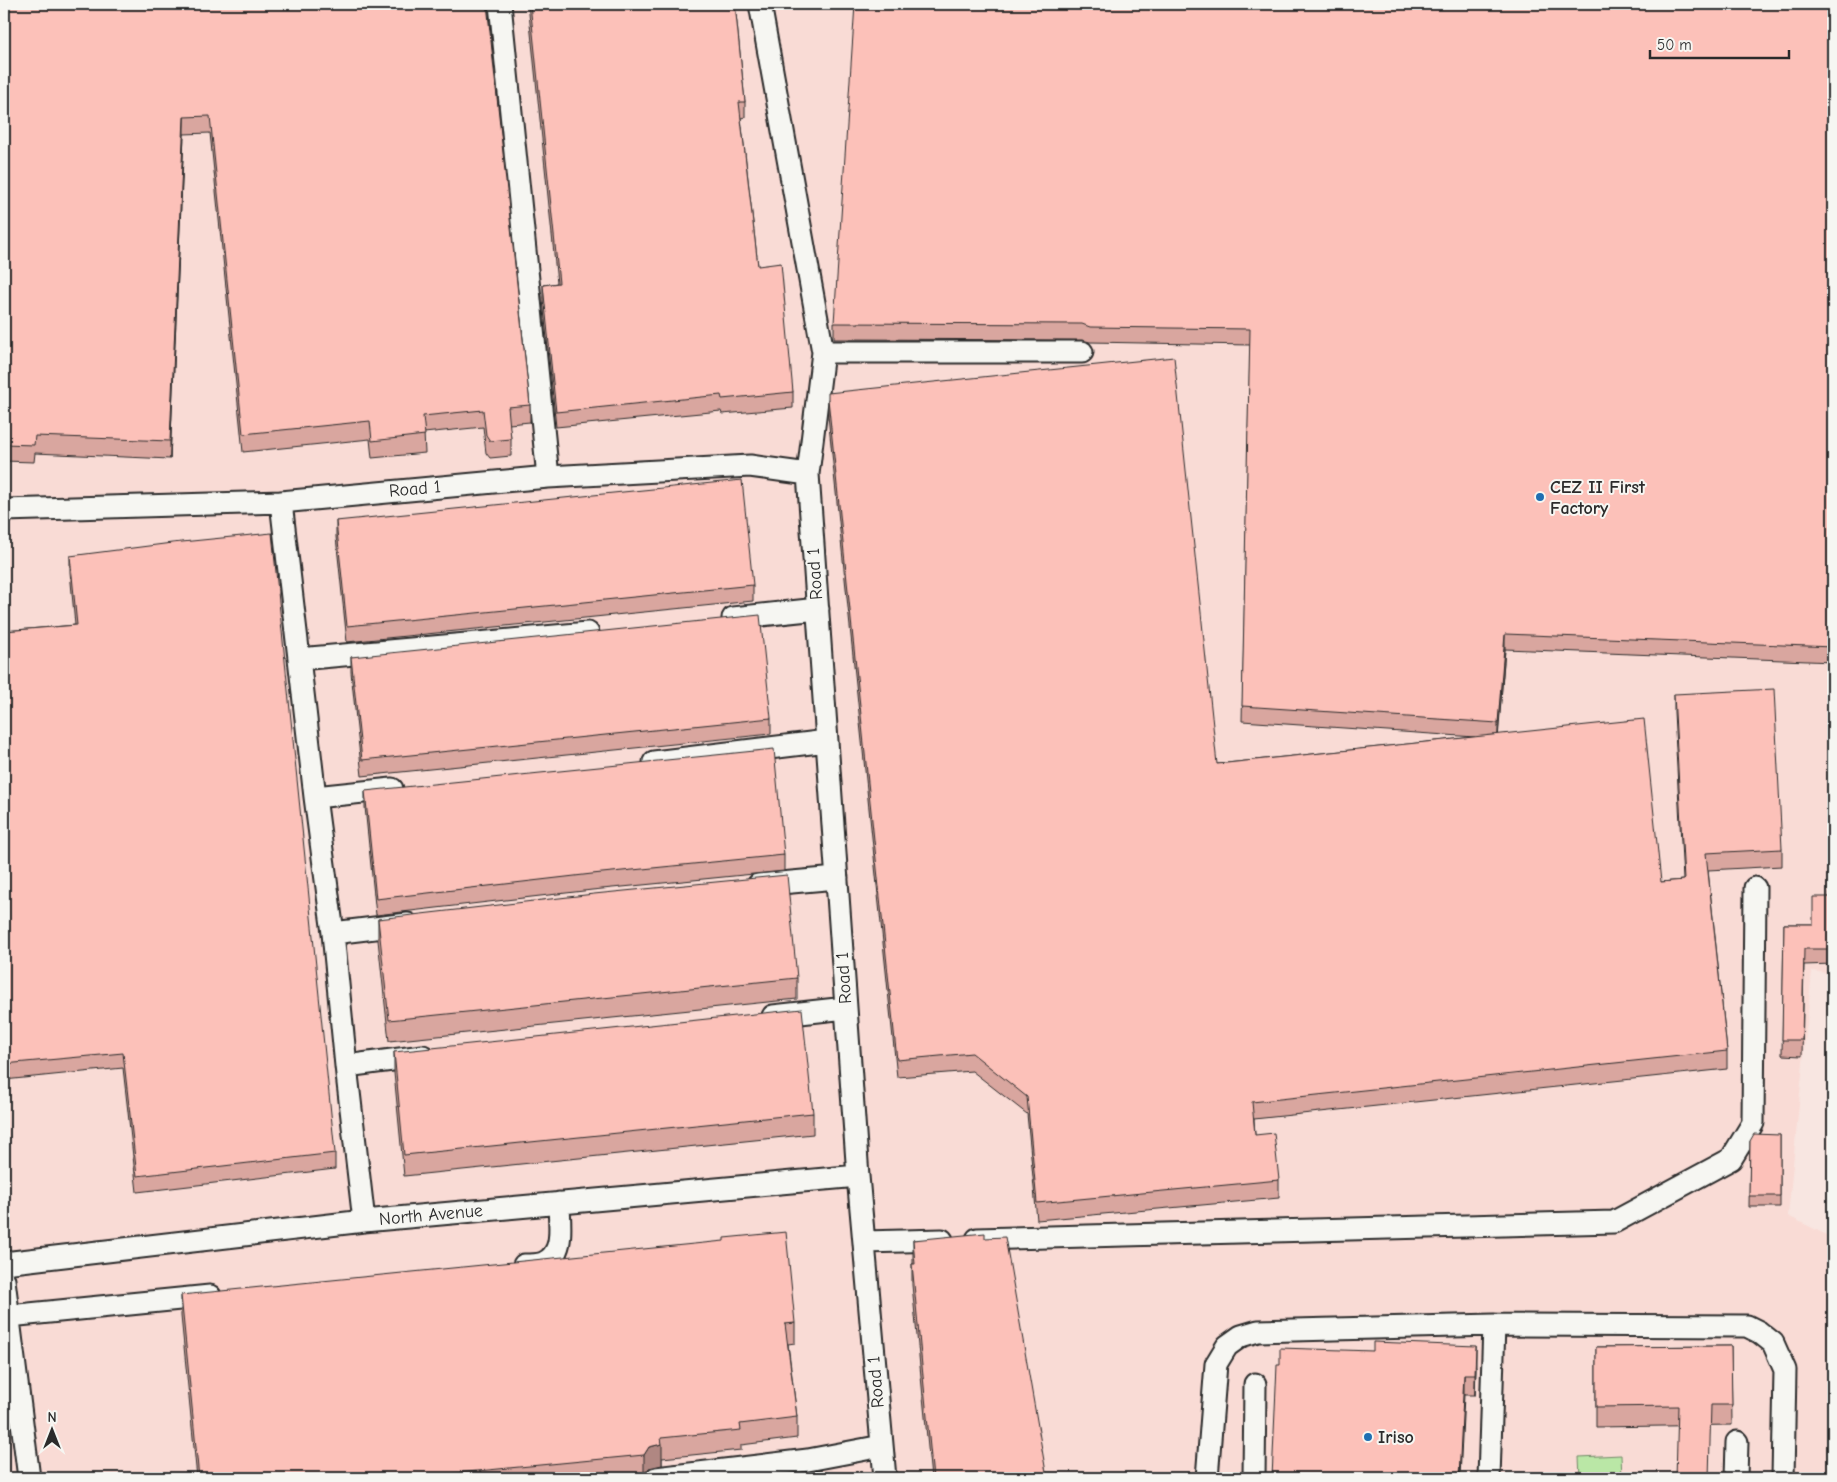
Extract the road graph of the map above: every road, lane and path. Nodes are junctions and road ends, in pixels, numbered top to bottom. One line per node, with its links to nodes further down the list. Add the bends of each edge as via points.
1 (500, 4): 6 (street)
2 (760, 4): 3 (street)
3 (823, 352): 4 (street); 5 (street)
4 (1082, 352)
5 (808, 474): 6 (street, Road 1, via 750,466); 9 (street, Road 1)
6 (548, 477): 7 (street, Road 1)
7 (281, 502): 8 (street, Road 1); 12 (street)
8 (4, 510)
9 (818, 609): 10 (street); 13 (street, Road 1)
10 (711, 620)
11 (605, 631): 12 (street)
12 (300, 659): 16 (street)
13 (828, 741): 14 (street); 17 (street, Road 1)
14 (632, 764)
15 (414, 787): 16 (street)
16 (315, 797): 21 (street)
17 (837, 878): 18 (street); 22 (street, Road 1)
18 (739, 887)
19 (1755, 888): 29 (street, via 1753,1123 1732,1159 1614,1222)
20 (430, 921): 21 (street)
21 (333, 933): 25 (street)
22 (846, 1008): 23 (street); 26 (street, Road 1)
23 (758, 1018)
24 (443, 1054): 25 (street)
25 (346, 1066): 28 (street)
26 (858, 1176): 27 (street, North Avenue); 29 (street, Road 1)
27 (559, 1203): 28 (street, North Avenue); 31 (street, via 559,1248 550,1259 542,1264)
28 (364, 1221): 30 (street, North Avenue)
29 (864, 1242): 38 (street, Road 1)
30 (4, 1263)
31 (503, 1268)
32 (4, 1280): 34 (street)
33 (226, 1295): 34 (street)
34 (9, 1316): 39 (street)
35 (1494, 1325): 42 (street, via 1258,1330 1241,1336 1227,1346 1216,1364); 44 (street); 46 (street, via 1747,1326 1759,1332 1773,1343 1785,1370)
36 (1254, 1384): 43 (street)
37 (1737, 1442): 45 (street)
38 (882, 1446): 40 (street, via 808,1460); 41 (street, Road 1)
39 (29, 1478)
40 (656, 1478)
41 (885, 1478)
42 (1207, 1478)
43 (1254, 1478)
44 (1489, 1478)
45 (1736, 1478)
46 (1783, 1478)

